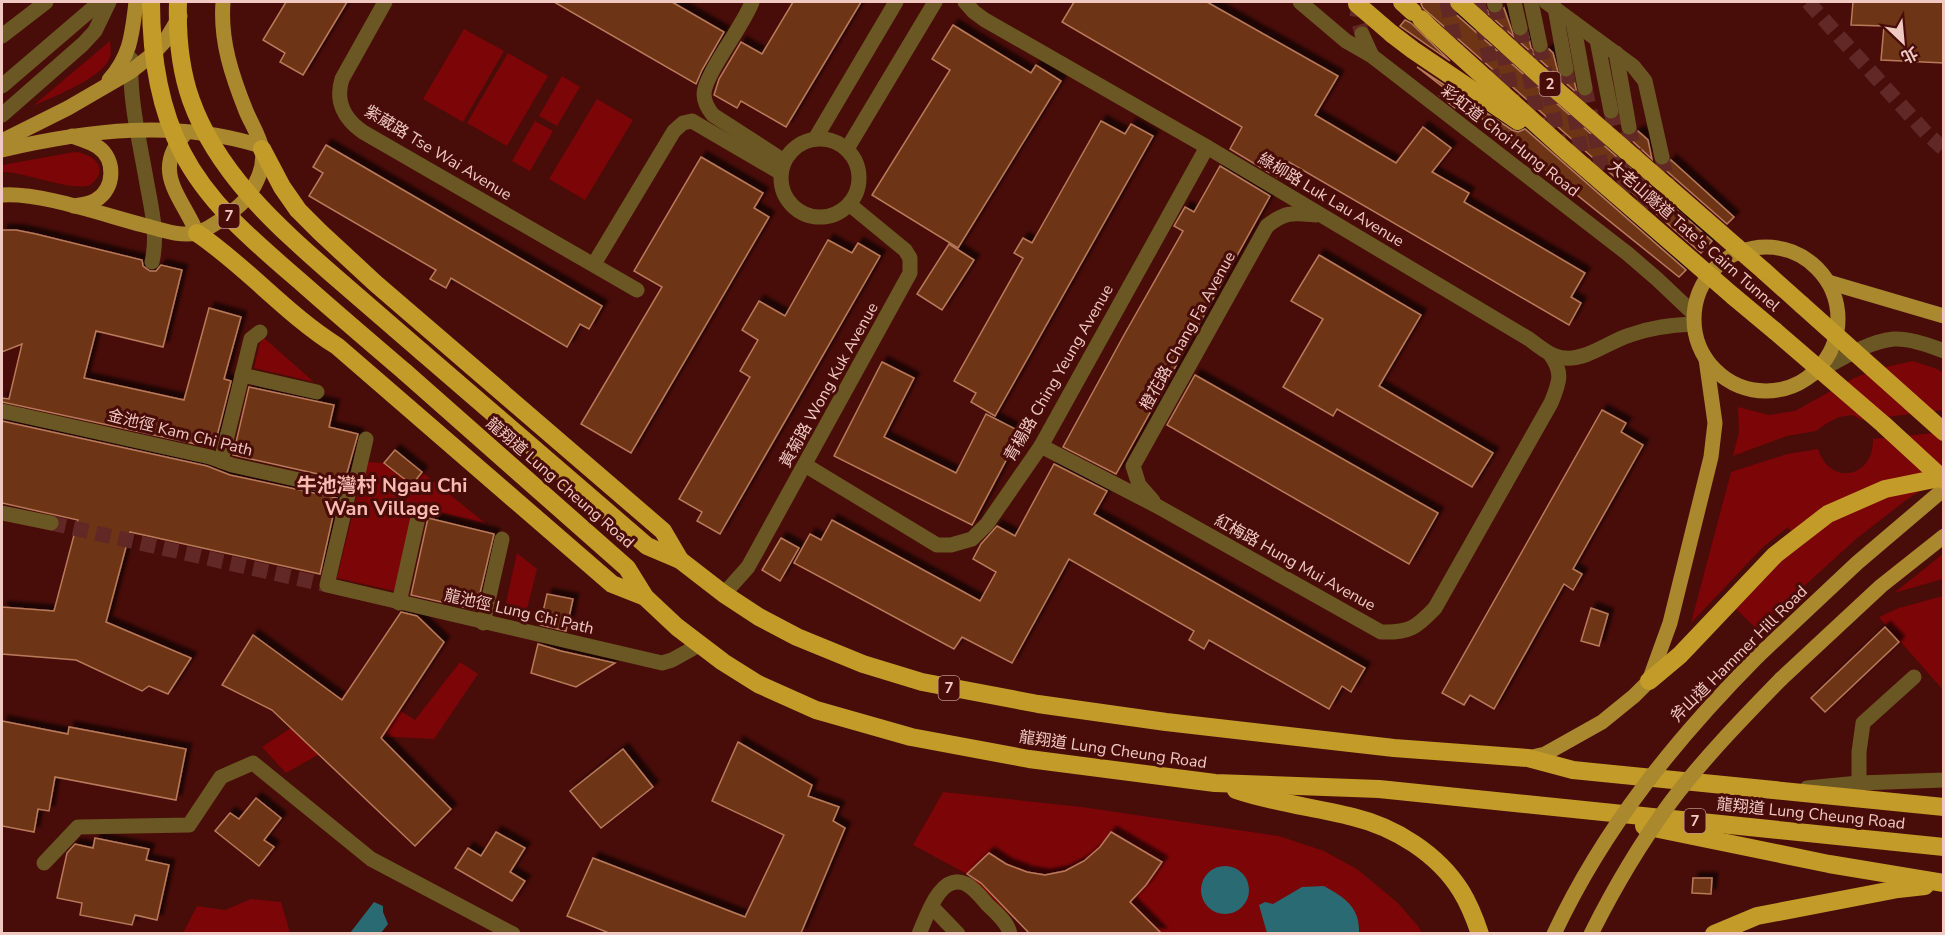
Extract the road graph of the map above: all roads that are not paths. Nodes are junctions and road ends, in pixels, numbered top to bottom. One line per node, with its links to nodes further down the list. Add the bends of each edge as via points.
1 (46, 2): 24 (street)
2 (100, 2): 32 (street)
3 (109, 2): 36 (street, via 95,31 83,44)
4 (136, 2): 26 (main road)
5 (151, 2): 86 (highway, 龍翔道 Lung Cheung Road / 7, bridge, via 158,88 172,132 195,175 228,215 627,568)
6 (178, 2): 84 (highway, 龍翔道 Lung Cheung Road / 7, bridge, via 186,85 199,120 244,189 272,220 647,546)
7 (187, 2): 31 (main road, via 165,41)
8 (223, 2): 44 (main road, via 224,43 231,70)
9 (385, 2): 57 (street, 紫葳路 Tse Wai Avenue, via 339,86 340,103 348,120)
10 (752, 2): 49 (street, via 706,82 704,95 713,115)
11 (896, 2): 41 (street)
12 (935, 2): 45 (street)
13 (965, 2): 43 (street, 綠柳路 Luk Lau Avenue, via 985,20)
14 (1300, 2): 29 (street, 彩虹道 Choi Hung Road, via 1346,41)
15 (1354, 2): 47 (highway, bridge, via 1413,51)
16 (1460, 2): 70 (highway, 大老山隧道 Tate's Cairn Tunnel / 2, bridge)
17 (1514, 2): 22 (street)
18 (1531, 2): 27 (street)
19 (1551, 5): 21 (street); 30 (street)
20 (1412, 11): 47 (highway, 大老山隧道 Tate's Cairn Tunnel / 2, bridge)
21 (1574, 22): 25 (street); 33 (street)
22 (1520, 28)
23 (1362, 34): 29 (street)
24 (2, 36)
25 (1597, 40): 28 (street); 35 (street)
26 (131, 41): 31 (street); 34 (main road, via 119,68)
27 (1540, 45)
28 (1616, 53): 37 (street); 48 (street, via 1645,81)
29 (1372, 56): 61 (street, 彩虹道 Choi Hung Road, via 1628,254 1658,279)
30 (1566, 69)
31 (130, 72): 34 (main road); 38 (street)
32 (2, 86)
33 (1585, 88)
34 (98, 91): 42 (main road)
35 (1611, 111)
36 (2, 115)
37 (1629, 127)
38 (138, 128): 39 (main road); 40 (main road); 54 (street)
39 (188, 131): 44 (main road, via 238,139); 55 (main road, via 173,147 170,177)
40 (72, 136): 46 (main road); 52 (main road, via 99,147 106,154 111,174 97,200)
41 (815, 139): 45 (street, via 826,139); 49 (street, via 792,150)
42 (2, 141)
43 (1207, 147): 53 (street, 綠柳路 Luk Lau Avenue); 72 (street, 青楊路 Ching Yeung Avenue)
44 (261, 148): 55 (main road, via 261,168 245,200); 84 (highway, via 282,187 313,225 663,531)
45 (847, 149): 51 (street, via 858,169 859,181)
46 (2, 150)
47 (1566, 151): 75 (highway, 大老山隧道 Tate's Cairn Tunnel / 2, bridge)
48 (1662, 157)
49 (783, 167): 51 (street, via 781,182 787,200 805,214 828,216); 57 (street, via 692,120 682,123)
50 (2, 195): 52 (main road)
51 (849, 204): 74 (street, 黃菊路 Wong Kuk Avenue, via 905,250 910,258 910,273)
52 (72, 206): 54 (main road)
53 (1324, 216): 64 (street, 綠柳路 Luk Lau Avenue); 78 (street, 橙花路 Chang Fa Avenue, via 1279,216 1267,226 1133,466 1139,485)
54 (155, 228): 55 (main road); 56 (street)
55 (197, 233): 86 (highway, via 233,258 612,584)
56 (152, 262)
57 (594, 264): 59 (street, 紫葳路 Tse Wai Avenue)
58 (1828, 282): 60 (main road, 彩虹道 Choi Hung Road); 61 (main road, 彩虹道 Choi Hung Road, via 1801,256 1778,248 1752,248 1716,267 1700,289); 67 (main road, 彩虹道 Choi Hung Road, via 1838,310 1836,333 1828,354)
59 (637, 290)
60 (1944, 316)
61 (1694, 319): 64 (street, via 1653,328 1566,359); 65 (main road, 彩虹道 Choi Hung Road, via 1697,343)
62 (260, 332): 66 (street, via 250,339)
63 (1944, 351): 67 (street, 彩虹道 Choi Hung Road, via 1893,339 1855,352)
64 (1550, 354): 78 (street, 紅梅路 Hung Mui Avenue, via 1558,365 1560,382 1551,403 1435,608 1421,623 1401,633 1381,632)
65 (1706, 359): 67 (main road, 彩虹道 Choi Hung Road, via 1729,381 1759,391 1790,387); 91 (main road, 龍翔道 Lung Cheung Road, via 1715,423 1711,457 1670,623)
66 (242, 375): 68 (street); 73 (street)
67 (1809, 376)
68 (318, 392)
69 (2, 411): 73 (street, 金池徑 Kam Chi Path)
70 (1944, 432)
71 (366, 439): 77 (street)
72 (1041, 446): 74 (street, 青楊路 Ching Yeung Avenue, via 987,524 972,539 951,545 937,545); 78 (street, 紅梅路 Hung Mui Avenue)
73 (221, 461): 77 (street, 金池徑 Kam Chi Path)
74 (805, 465): 85 (street, 黃菊路 Wong Kuk Avenue, via 748,567)
75 (1944, 478): 91 (highway, via 1902,484 1828,514 1775,555 1680,655)
76 (1944, 489): 108 (main road, 斧山道 Hammer Hill Road, bridge, via 1857,563 1714,700 1644,783 1596,855)
77 (350, 492): 87 (street, 龍池徑 Lung Chi Path, via 327,585)
78 (1157, 506)
79 (2, 513): 81 (street)
80 (419, 513): 87 (street)
81 (51, 523)
82 (1944, 536): 109 (main road, bridge, via 1881,586 1725,737 1671,802 1632,860)
83 (502, 539): 88 (street)
84 (680, 560): 85 (highway, 龍翔道 Lung Cheung Road / 7)
85 (724, 594): 92 (highway, 龍翔道 Lung Cheung Road / 7, via 777,627 823,648 892,674 954,689 1241,732)
86 (645, 597): 89 (highway, 龍翔道 Lung Cheung Road / 7)
87 (399, 603): 88 (street, 龍池徑 Lung Chi Path)
88 (483, 622): 89 (street, 龍池徑 Lung Chi Path, via 662,663)
89 (699, 645): 94 (highway, 龍翔道 Lung Cheung Road / 7, via 768,689 857,723 1029,759)
90 (1914, 677): 95 (street, via 1863,723)
91 (1649, 681): 92 (main road, 龍翔道 Lung Cheung Road, via 1602,722 1545,754)
92 (1528, 758): 96 (highway, 龍翔道 Lung Cheung Road / 7, via 1573,770)
93 (1944, 780): 95 (street)
94 (1215, 783): 97 (highway, 龍翔道 Lung Cheung Road / 7, via 1379,789); 107 (highway, via 1258,797 1354,817 1395,832 1450,876)
95 (1859, 783): 96 (street)
96 (1787, 791): 98 (highway, 龍翔道 Lung Cheung Road / 7)
97 (1560, 807): 99 (highway, 龍翔道 Lung Cheung Road / 7); 101 (highway, via 1699,838)
98 (1944, 807)
99 (1944, 847)
100 (44, 863): 103 (street, via 78,827 189,825 221,777 253,763 371,859)
101 (1944, 884): 110 (highway, via 1757,916)
102 (932, 906): 104 (street); 105 (street); 106 (street, via 946,885 964,883 1005,922)
103 (513, 933)
104 (919, 933)
105 (958, 933)
106 (1010, 933)
107 (1480, 933)
108 (1554, 933)
109 (1591, 933)
110 (1714, 933)

